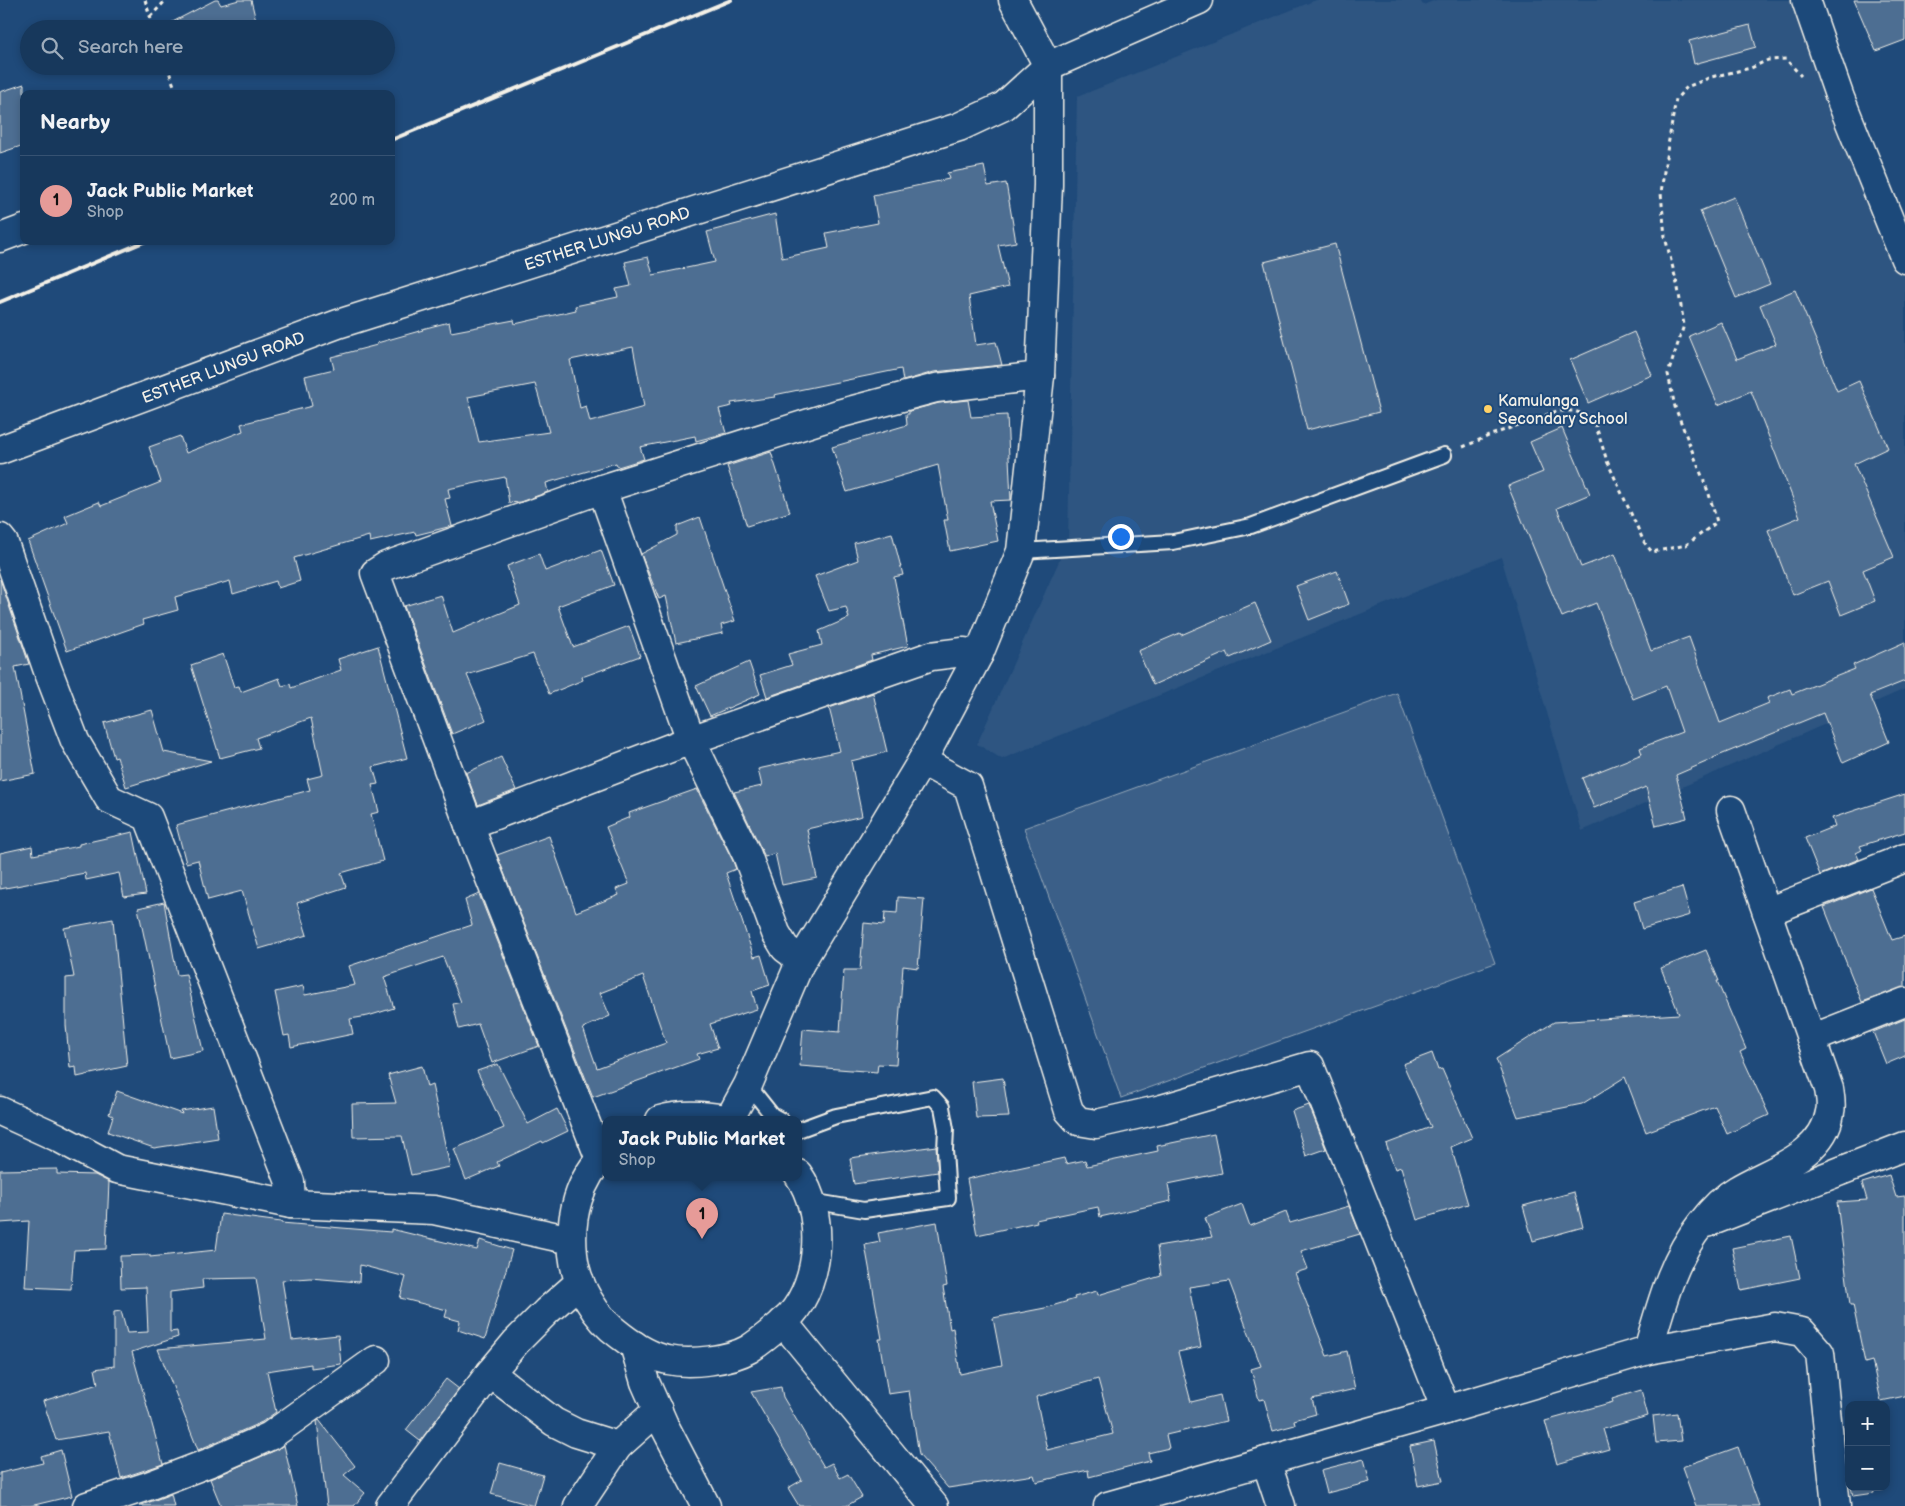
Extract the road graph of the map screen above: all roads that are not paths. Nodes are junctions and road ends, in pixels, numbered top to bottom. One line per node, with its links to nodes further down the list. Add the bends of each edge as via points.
1 (1013, 0): 4 (street)
2 (1199, 0): 4 (street, ESTHER LUNGU ROAD)
3 (1806, 0): 7 (street, via 1840,98)
4 (1048, 66): 8 (street, via 1048,185); 9 (street, ESTHER LUNGU ROAD, via 1004,106 959,127 338,324)
5 (20, 230): 6 (street)
6 (0, 238)
7 (1905, 259)
8 (1040, 376): 11 (street, via 936,388 838,414); 13 (street)
9 (0, 450)
10 (1444, 455): 13 (lane, via 1251,526 1174,542)
11 (602, 489): 15 (street); 18 (street, via 386,566 375,573)
12 (0, 538): 36 (street, via 75,741 109,799 148,817 290,1182)
13 (1021, 551): 14 (street)
14 (979, 654): 15 (street, via 963,652 931,656); 16 (street)
15 (691, 740): 18 (street); 21 (street, via 746,855 776,933)
16 (922, 761): 21 (street); 46 (street, via 968,786 1069,1110 1078,1121 1096,1124 1162,1109 1310,1066)
17 (1731, 810): 20 (street)
18 (469, 825): 32 (street)
19 (1905, 858): 20 (street)
20 (1767, 912): 23 (street)
21 (799, 965): 24 (street)
22 (1905, 1002): 23 (street)
23 (1811, 1039): 37 (street, via 1829,1089 1830,1112 1822,1134 1807,1152 1736,1190)
24 (748, 1085): 28 (street); 29 (lane)
25 (0, 1111): 36 (street, via 117,1169)
26 (672, 1116): 27 (street)
27 (707, 1116)
28 (732, 1116)
29 (774, 1116)
30 (802, 1129): 35 (lane, via 836,1116 933,1097 942,1107 946,1129 948,1198 864,1210)
31 (1905, 1146): 37 (street)
32 (602, 1154)
33 (602, 1157): 38 (street, via 587,1177 578,1197)
34 (801, 1181): 35 (street)
35 (811, 1201): 40 (street, via 816,1233 812,1272 804,1295)
36 (291, 1204): 38 (street, via 434,1210)
37 (1700, 1225): 42 (street, via 1668,1280)
38 (571, 1240): 39 (street)
39 (580, 1282): 41 (street, via 594,1309 612,1329); 44 (street, via 516,1342)
40 (783, 1322): 41 (street, via 748,1349 720,1359 667,1360); 53 (street)
41 (634, 1345): 45 (street)
42 (1648, 1350): 46 (street); 56 (street, via 1775,1327 1802,1332 1820,1353)
43 (376, 1360): 49 (street, via 270,1436 211,1462)
44 (490, 1373): 47 (street, via 554,1422 576,1433); 50 (street)
45 (658, 1410): 47 (street); 52 (street)
46 (1446, 1410): 48 (street)
47 (618, 1446): 51 (street)
48 (1266, 1461): 54 (street); 55 (street)
49 (87, 1506)
50 (390, 1506)
51 (578, 1506)
52 (706, 1506)
53 (934, 1506)
54 (1108, 1506)
55 (1281, 1506)
56 (1836, 1506)

